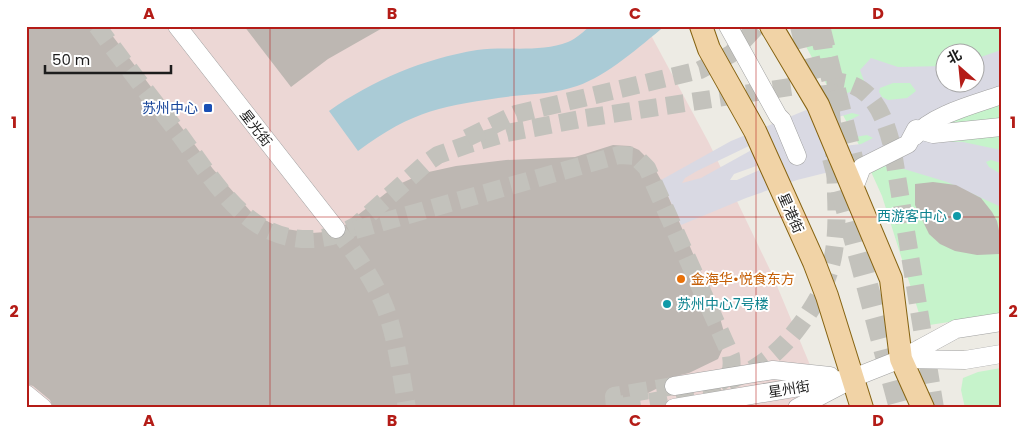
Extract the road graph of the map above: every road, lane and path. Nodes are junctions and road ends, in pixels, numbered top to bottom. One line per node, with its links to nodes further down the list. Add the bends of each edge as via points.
1 (177, 26): 10 (street, 星光街)
2 (701, 26): 14 (main road, 星港街, via 709,49 755,131 814,262)
3 (728, 26): 8 (street, via 782,120)
4 (771, 26): 9 (main road, via 818,105)
5 (1001, 94): 7 (street, via 954,111 920,129)
6 (1001, 127): 7 (street, via 933,134 916,129)
7 (908, 144): 9 (street, via 862,167)
8 (797, 156)
9 (854, 188): 13 (main road, via 891,278)
10 (336, 229)
11 (1001, 322): 13 (street, 星州街, via 956,329)
12 (1001, 354): 13 (street, 星州街, via 965,360)
13 (902, 359): 14 (street, 星州街); 21 (main road)
14 (853, 378): 15 (street, via 773,370); 18 (street, 星州街); 19 (street); 20 (main road, 星港街)
15 (674, 386)
16 (26, 394): 17 (street)
17 (43, 408)
18 (674, 408)
19 (797, 408)
20 (862, 408)
21 (923, 408)

